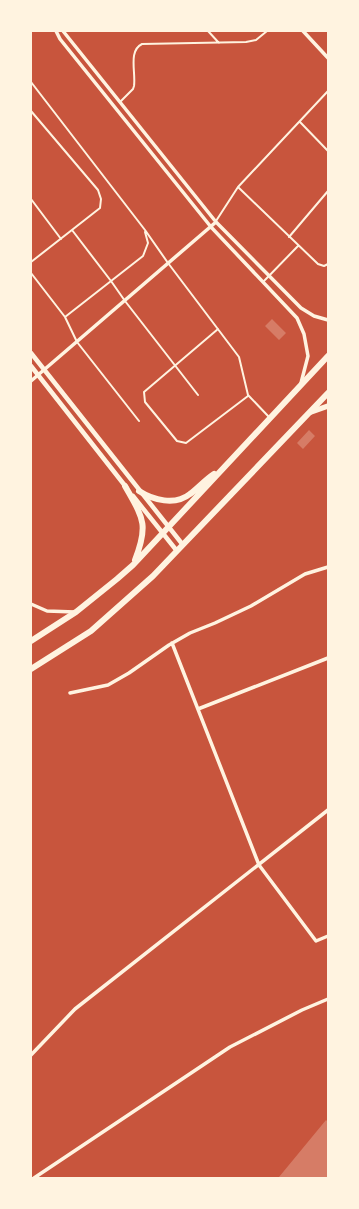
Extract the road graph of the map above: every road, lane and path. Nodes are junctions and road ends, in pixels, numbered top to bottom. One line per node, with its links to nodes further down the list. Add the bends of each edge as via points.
1 (56, 31): 18 (street)
2 (63, 31): 10 (street)
3 (208, 31): 6 (lane)
4 (266, 31): 6 (lane, via 256,40)
5 (303, 31): 7 (street)
6 (219, 43): 10 (lane, via 137,46 134,53 134,86)
7 (328, 58)
8 (31, 82): 20 (lane)
9 (328, 91): 12 (lane)
10 (120, 102): 17 (street)
11 (31, 111): 19 (lane, via 98,190 100,208)
12 (300, 122): 13 (lane); 14 (lane)
13 (328, 151)
14 (238, 187): 17 (lane); 21 (lane)
15 (328, 190): 21 (lane)
16 (31, 199): 22 (lane)
17 (216, 222): 18 (street); 28 (street)
18 (210, 227): 25 (street); 30 (street)
19 (72, 230): 22 (lane); 29 (lane)
20 (145, 230): 25 (lane); 29 (lane, via 148,243 143,256)
21 (289, 237): 23 (lane)
22 (61, 239): 24 (lane)
23 (298, 246): 26 (lane, via 318,264); 28 (lane)
24 (31, 262)
25 (168, 263): 31 (street); 34 (lane)
26 (328, 264)
27 (31, 273): 32 (lane)
28 (269, 277): 30 (lane); 33 (street, via 301,308 314,316)
29 (111, 281): 31 (lane); 32 (lane)
30 (264, 282): 43 (street, via 297,318 304,334 308,356)
31 (125, 301): 35 (street); 39 (lane)
32 (65, 317): 35 (lane)
33 (328, 320)
34 (218, 329): 39 (lane); 46 (lane, via 239,357)
35 (78, 342): 40 (street); 50 (lane)
36 (31, 354): 40 (street)
37 (328, 356): 43 (main road)
38 (31, 366): 41 (street)
39 (175, 366): 45 (lane); 46 (lane, via 144,392 145,402 177,441 186,443)
40 (44, 371): 41 (street); 53 (street)
41 (38, 375): 42 (street); 52 (street)
42 (31, 381)
43 (301, 386): 49 (main road)
44 (328, 393): 48 (main road)
45 (198, 395)
46 (248, 395): 49 (lane)
47 (328, 406): 48 (main road)
48 (307, 414): 56 (main road)
49 (270, 418): 51 (main road)
50 (139, 421)
51 (229, 462): 53 (main road, via 189,495 178,500 155,500); 54 (main road)
52 (125, 486): 55 (street); 58 (main road, via 139,511 144,529 141,546)
53 (139, 491): 54 (street)
54 (168, 526): 55 (main road); 56 (street)
55 (162, 533): 57 (street); 58 (main road)
56 (183, 545): 57 (main road)
57 (177, 551): 65 (main road, via 147,582 91,631)
58 (133, 565): 61 (main road)
59 (328, 567): 63 (street, via 305,574 251,606)
60 (31, 604): 61 (street, via 47,611)
61 (76, 612): 62 (main road)
62 (31, 641)
63 (172, 643): 66 (street, via 108,685); 67 (street)
64 (328, 658): 67 (street)
65 (31, 669)
66 (70, 693)
67 (198, 709): 69 (street)
68 (328, 810): 69 (street)
69 (259, 865): 70 (street, via 316,941); 72 (street, via 75,1009)
70 (328, 936)
71 (328, 999): 73 (street, via 230,1047)
72 (31, 1055)
73 (34, 1178)

